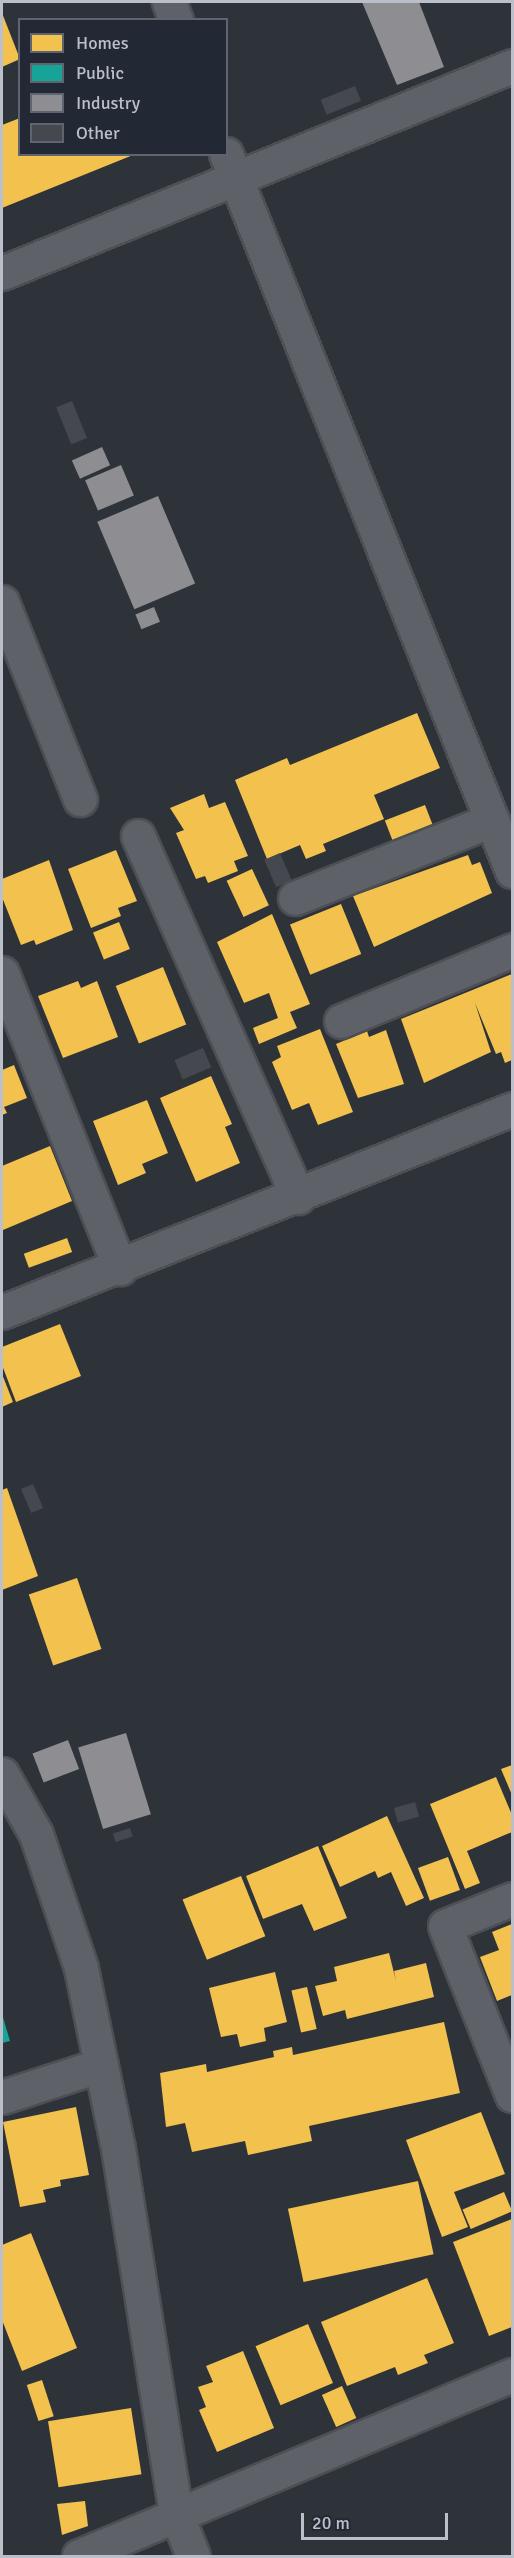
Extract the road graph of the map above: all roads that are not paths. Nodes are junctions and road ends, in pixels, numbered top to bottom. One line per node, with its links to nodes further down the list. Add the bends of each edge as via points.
1 (169, 2): 2 (street)
2 (175, 18)
3 (513, 66): 4 (street)
4 (230, 165): 5 (street); 8 (street)
5 (2, 273)
6 (2, 602): 7 (street)
7 (80, 799)
8 (492, 820): 10 (street); 11 (street)
9 (138, 836): 17 (street)
10 (513, 871)
11 (295, 898)
12 (513, 950): 14 (street)
13 (2, 973): 15 (street)
14 (341, 1021)
15 (11, 1022): 18 (street)
16 (513, 1109): 17 (street)
17 (298, 1197): 18 (street)
18 (120, 1268): 19 (street)
19 (2, 1312)
20 (2, 1774): 22 (street, via 40,1845 81,1968)
21 (513, 1899): 23 (street, via 446,1926)
22 (101, 2066): 24 (street); 26 (street)
23 (513, 2095)
24 (2, 2097)
25 (513, 2375): 26 (street)
26 (176, 2513): 27 (street); 28 (street)
27 (79, 2556)
28 (193, 2556)

